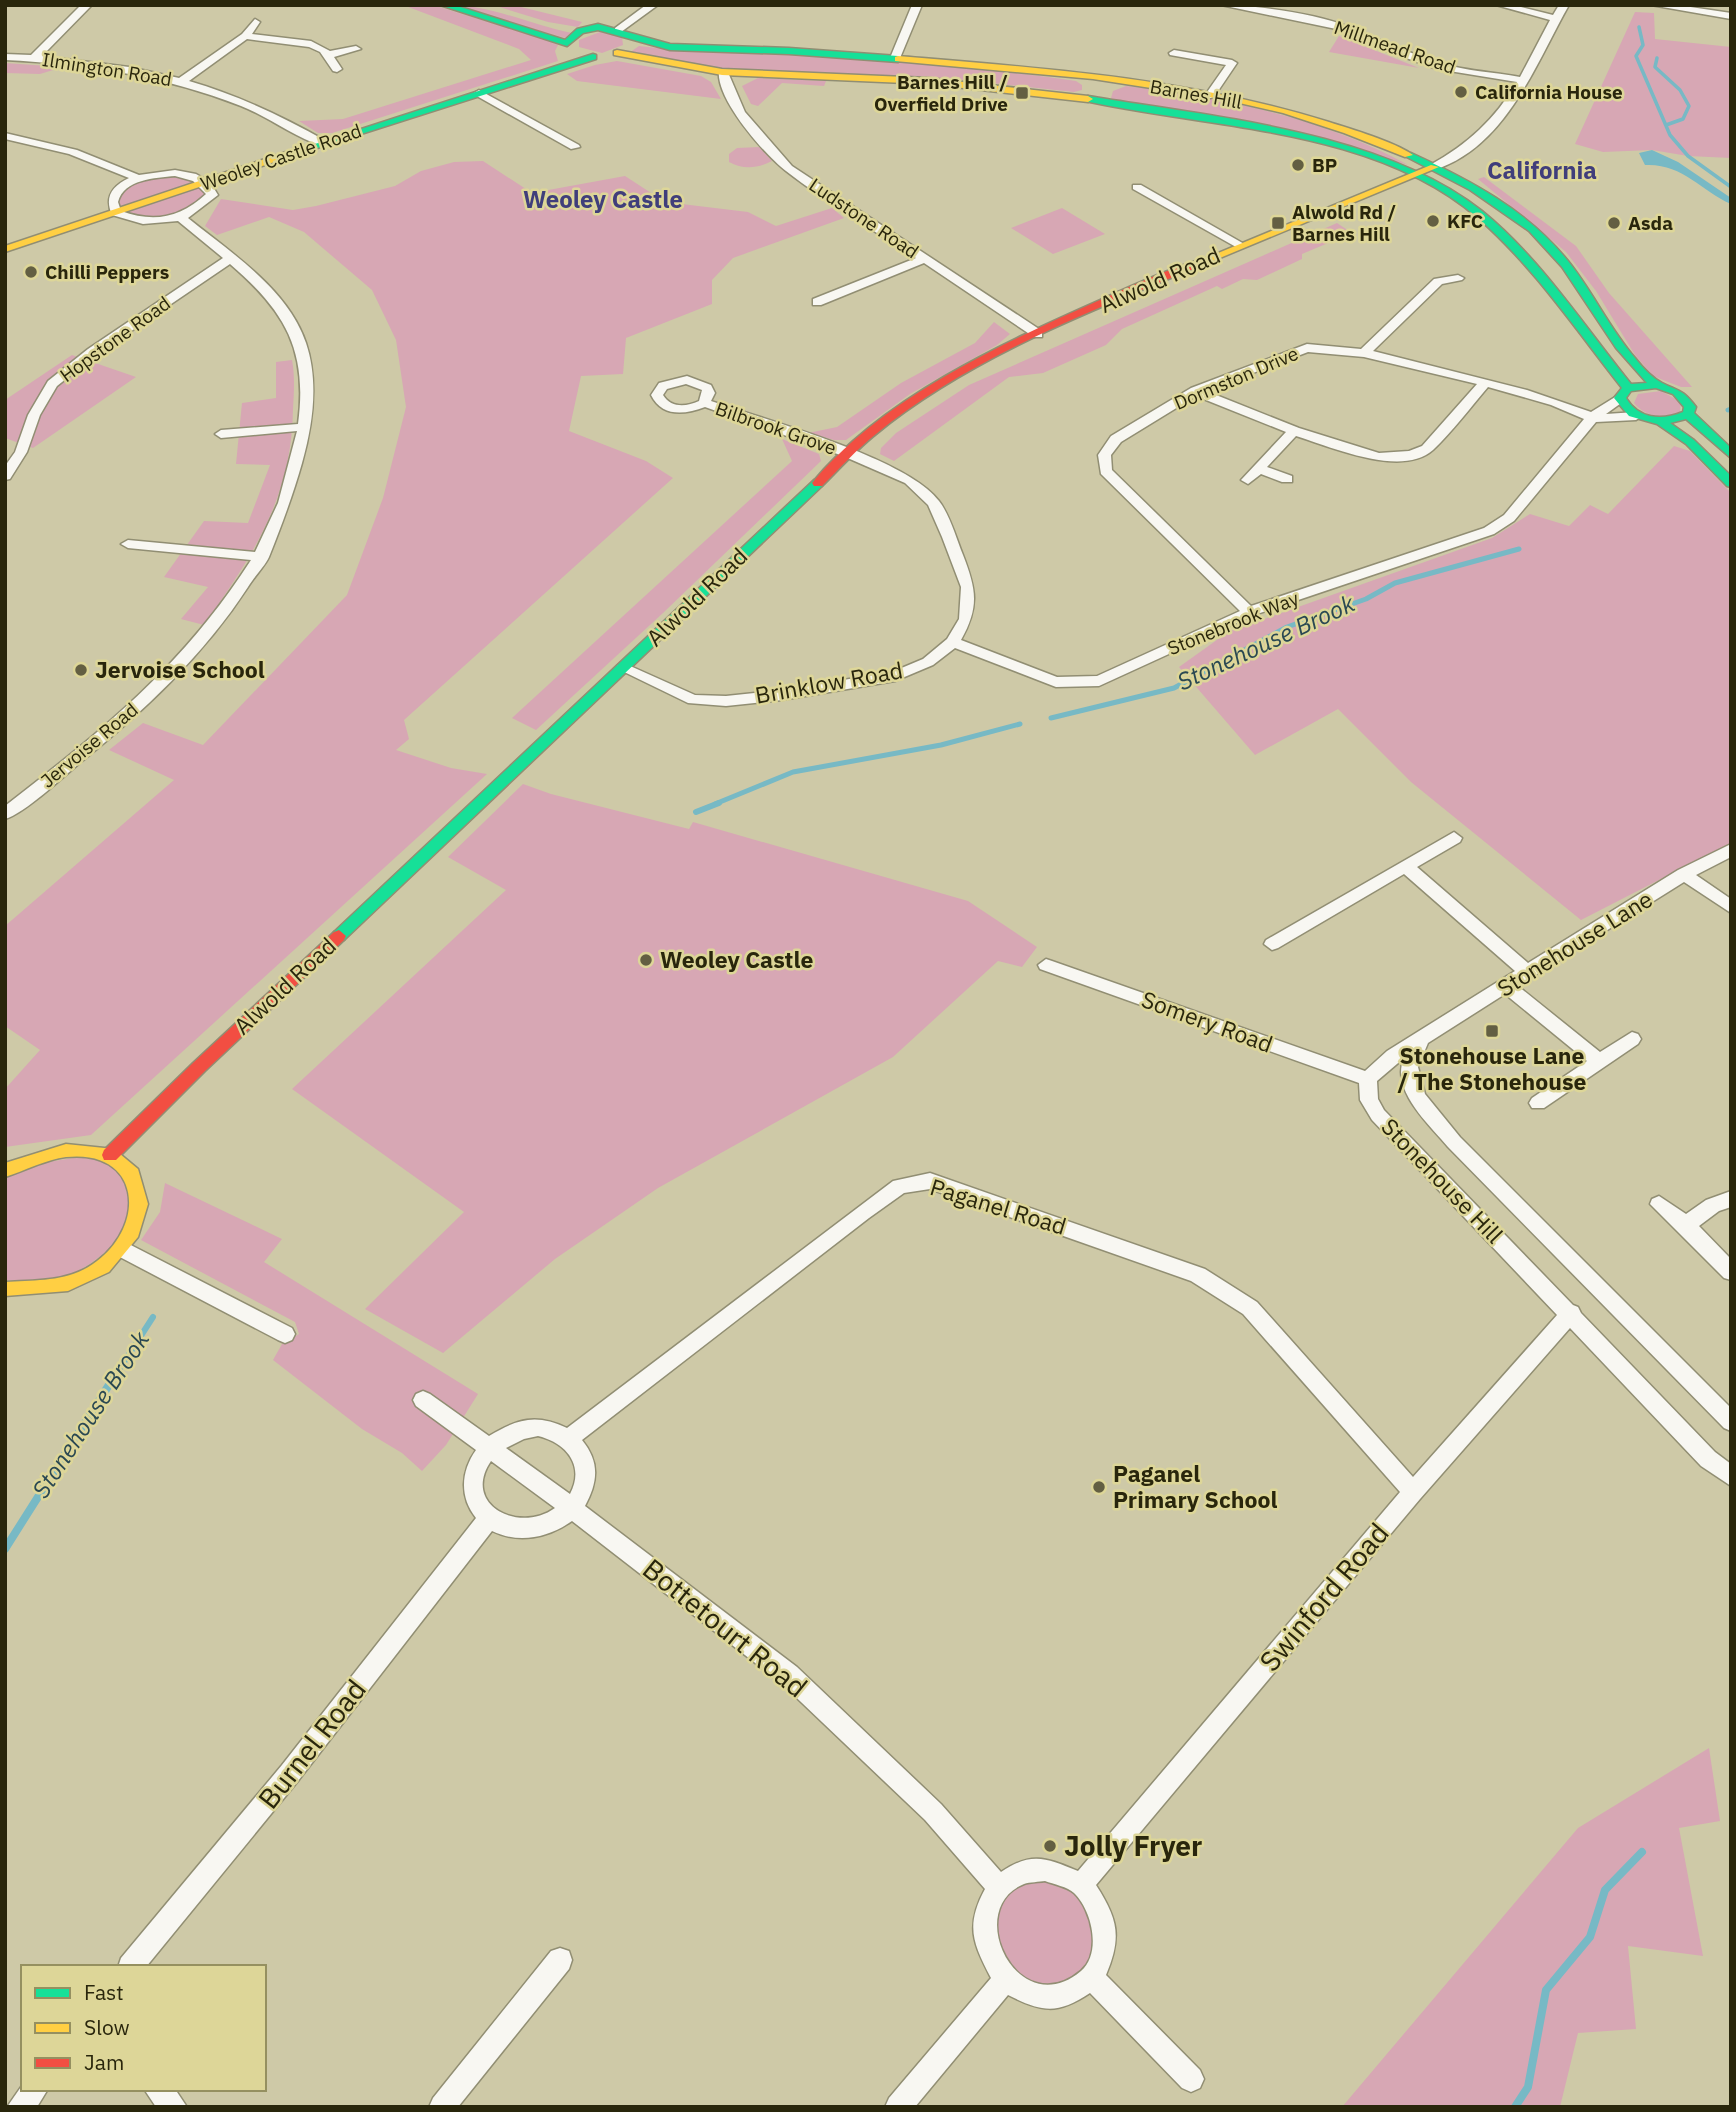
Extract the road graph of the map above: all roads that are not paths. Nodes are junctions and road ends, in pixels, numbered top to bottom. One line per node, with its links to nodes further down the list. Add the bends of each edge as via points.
1 (87, 5): 23 (street)
2 (444, 5): 17 (main road)
3 (488, 5): 14 (main road)
4 (653, 5): 15 (street)
5 (917, 5): 25 (street)
6 (1226, 5): 10 (street, Millmead Road)
7 (1501, 5): 12 (street)
8 (1564, 5): 12 (street)
9 (1656, 5): 11 (street)
10 (1273, 9): 31 (street, Millmead Road, via 1344,28 1441,67)
11 (1731, 16)
12 (1556, 19): 31 (street)
13 (255, 22): 16 (street)
14 (585, 30): 15 (main road, Barnes Hill); 17 (main road, via 570,38)
15 (625, 34): 19 (main road, via 627,48); 25 (main road, Barnes Hill, via 663,47)
16 (244, 36): 21 (street, via 311,44); 32 (street)
17 (569, 46): 24 (main road); 26 (main road, via 568,59)
18 (356, 49): 21 (street)
19 (617, 53): 24 (main road, Weoley Castle Road); 29 (main road, Barnes Hill)
20 (1174, 53): 35 (street, via 1232,62)
21 (327, 55): 27 (street)
22 (5, 57): 23 (street, Ilmington Road)
23 (35, 57): 32 (street, Ilmington Road)
24 (593, 57): 26 (main road, Weoley Castle Road)
25 (895, 58): 28 (main road, Barnes Hill); 30 (main road)
26 (558, 67): 34 (main road, Weoley Castle Road)
27 (337, 69)
28 (1034, 69): 33 (main road, Barnes Hill); 36 (main road, via 1078,78 1090,87)
29 (723, 72): 30 (main road, Barnes Hill); 53 (street, Ludstone Road, via 740,110 761,141 788,168)
30 (884, 79): 36 (main road, Barnes Hill)
31 (1522, 80): 42 (street, via 1498,122 1469,147)
32 (182, 81): 39 (street, Ilmington Road, via 260,109)
33 (1126, 81): 35 (main road, Barnes Hill); 37 (main road, via 1107,86 1103,100)
34 (479, 93): 39 (main road, Weoley Castle Road); 40 (street)
35 (1210, 95): 42 (main road, Barnes Hill, via 1323,122)
36 (1070, 96): 37 (main road, Barnes Hill)
37 (1111, 103): 41 (main road, Barnes Hill, via 1282,133)
38 (5, 136): 44 (street, via 58,146)
39 (322, 143): 45 (main road, Weoley Castle Road)
40 (575, 147)
41 (1380, 160): 43 (main road, Barnes Hill); 47 (main road, via 1390,170)
42 (1434, 167): 43 (main road, Alwold Road); 59 (main road, Barnes Hill, via 1507,210 1549,245 1613,333 1629,364)
43 (1417, 175): 47 (main road, Alwold Road); 61 (main road, Barnes Hill, via 1485,218 1529,262)
44 (137, 178): 45 (street, via 175,173); 48 (street, via 113,197)
45 (205, 183): 48 (main road, Weoley Castle Road); 49 (street, via 212,195)
46 (1137, 187): 50 (street)
47 (1385, 188): 50 (main road, Alwold Road)
48 (116, 212): 49 (street, via 142,222); 51 (main road, Weoley Castle Road)
49 (181, 218): 52 (street, Jervoise Road)
50 (1240, 245): 56 (main road, Alwold Road)
51 (5, 249)
52 (230, 259): 67 (street, Jervoise Road, via 277,304 293,328 304,358 308,394); 73 (street, Hopstone Road, via 52,384)
53 (925, 259): 55 (street); 56 (street, Ludstone Road)
54 (1458, 278): 57 (street, via 1438,281)
55 (817, 302)
56 (1038, 334): 70 (main road, Alwold Road, via 924,393)
57 (1364, 353): 58 (street, Dormston Drive); 60 (street, Dormston Drive, via 1307,348)
58 (1483, 385): 65 (street, Dormston Drive, via 1553,402); 68 (street, via 1427,450 1411,455 1378,457)
59 (1657, 385): 61 (main road); 63 (main road, Barnes Hill, via 1684,397 1690,407)
60 (1195, 391): 68 (street); 79 (street, Dormston Drive, via 1116,439 1104,455 1105,471)
61 (1624, 393): 64 (main road, Barnes Hill, via 1628,411); 65 (street, Stonebrook Way)
62 (704, 403): 70 (street, Bilbrook Grove)
63 (1688, 414): 66 (main road); 71 (main road)
64 (1636, 416): 65 (street); 66 (main road)
65 (1592, 418): 79 (street, Stonebrook Way, via 1509,518 1489,531)
66 (1661, 422): 76 (main road, via 1688,438)
67 (304, 427): 69 (street); 78 (street, Jervoise Road, via 284,511)
68 (1294, 430): 72 (street)
69 (221, 434)
70 (848, 453): 80 (street, Brinklow Road, via 910,480 934,503 968,587 966,619); 81 (main road, Alwold Road)
71 (1731, 454)
72 (1260, 469): 74 (street); 75 (street)
73 (5, 476)
74 (1287, 479)
75 (1248, 480)
76 (1731, 483)
77 (128, 544): 78 (street)
78 (262, 557): 82 (street, Jervoise Road, via 240,594 166,678 109,733)
79 (1249, 612): 80 (street, Stonebrook Way, via 1099,681 1056,682)
80 (953, 642): 81 (street, Brinklow Road, via 928,662 895,676 726,701 693,700)
81 (623, 668): 97 (main road, Alwold Road)
82 (5, 814)
83 (1454, 838): 85 (street)
84 (1731, 850): 86 (street, Stonehouse Lane)
85 (1406, 867): 88 (street); 90 (street)
86 (1684, 874): 87 (street); 90 (street, Stonehouse Lane)
87 (1731, 907)
88 (1272, 944)
89 (1046, 965): 95 (street, Somery Road)
90 (1527, 972): 91 (street, Stonehouse Lane)
91 (1506, 986): 93 (street, Stonehouse Lane); 94 (street)
92 (1632, 1039): 94 (street)
93 (1420, 1041): 95 (street); 108 (street, Stonehouse Hill, via 1409,1068 1417,1097 1439,1124)
94 (1599, 1061): 96 (street)
95 (1368, 1079): 105 (street, Stonehouse Hill, via 1369,1100 1378,1115)
96 (1538, 1103)
97 (110, 1155): 98 (main road, via 91,1149 63,1149); 102 (main road, via 128,1168 138,1184 141,1203 137,1223)
98 (5, 1170)
99 (1731, 1199): 101 (street, via 1713,1205)
100 (1659, 1204): 101 (street)
101 (1686, 1225): 103 (street)
102 (123, 1249): 104 (main road, via 68,1285 34,1292); 106 (street)
103 (1731, 1272)
104 (5, 1289)
105 (1571, 1313): 111 (street, Stonehouse Hill, via 1708,1459); 112 (street, Swinford Road)
106 (285, 1334)
107 (423, 1400): 110 (street, Bottetourt Road)
108 (1731, 1422)
109 (569, 1438): 110 (street, via 550,1429 525,1428); 112 (street, Paganel Road, via 862,1213 900,1186 930,1181 1209,1281 1250,1308); 113 (street, via 585,1465 583,1488)
110 (490, 1447): 113 (street, Bottetourt Road); 114 (street, via 474,1478 479,1506)
111 (1731, 1477)
112 (1412, 1492): 115 (street, Swinford Road)
113 (572, 1508): 114 (street, via 558,1519 530,1529 519,1530); 116 (street, Bottetourt Road, via 789,1675 933,1812)
114 (489, 1518): 118 (street, Burnel Road, via 290,1773)
115 (1082, 1884): 116 (street, via 1045,1869 1020,1873); 119 (street, via 1102,1917 1104,1950)
116 (999, 1888): 120 (street, via 988,1909 985,1941)
117 (560, 1960): 126 (street)
118 (132, 1965)
119 (1092, 1978): 120 (street, via 1064,1996 1038,1997); 121 (street)
120 (1005, 1980): 127 (street)
121 (1191, 2079)
122 (33, 2091): 124 (street)
123 (159, 2091): 125 (street)
124 (20, 2107)
125 (174, 2107)
126 (442, 2107)
127 (898, 2107)

